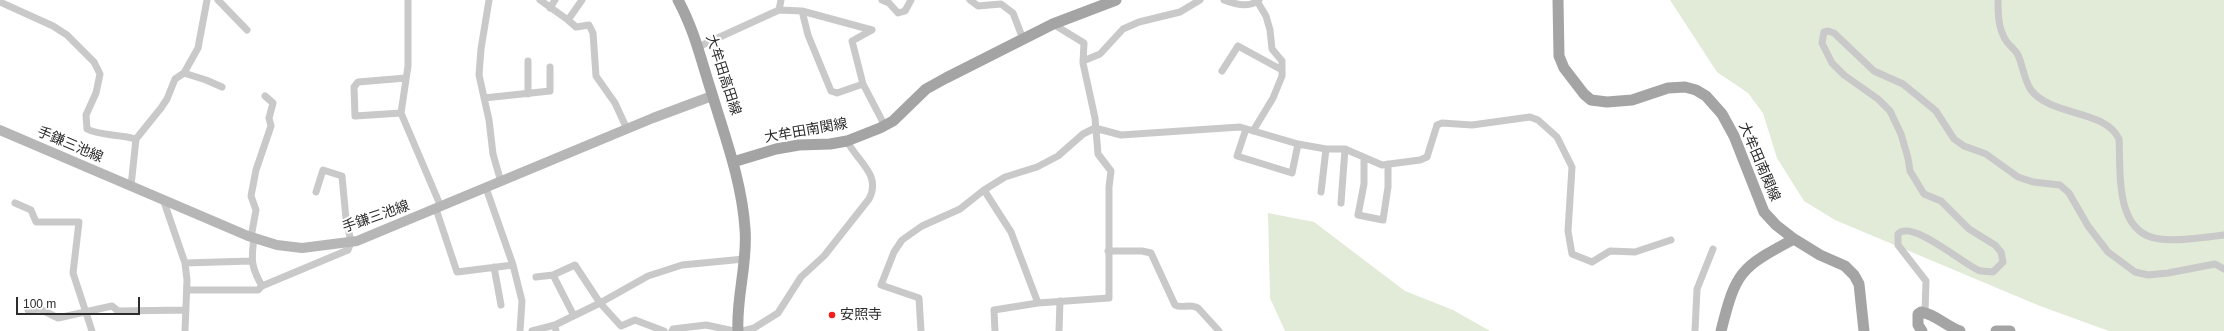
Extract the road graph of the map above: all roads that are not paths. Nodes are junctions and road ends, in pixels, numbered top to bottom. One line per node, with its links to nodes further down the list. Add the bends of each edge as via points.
1 (207, 0): 33 (street, via 198,48)
2 (218, 0): 25 (street)
3 (408, 0): 34 (street)
4 (489, 0): 40 (street, via 480,55 479,75)
5 (540, 0): 20 (street)
6 (555, 0): 20 (street)
7 (582, 0): 23 (street)
8 (678, 0): 27 (main road, 大牟田高田線, via 689,20)
9 (781, 0): 21 (street)
10 (882, 0): 11 (street, via 889,3 898,13 905,11)
11 (911, 0)
12 (970, 0): 26 (street, via 978,6 1001,4 1013,13)
13 (1200, 0): 29 (street, via 1180,12 1139,22 1123,29 1100,54)
14 (1224, 0): 15 (street, via 1235,4 1247,4)
15 (1258, 0): 31 (street, via 1266,16 1272,49 1282,61)
16 (1558, 0): 68 (main road, 大牟田南関線, via 1559,56 1564,68 1584,94 1591,100 1607,102 1632,100 1668,88 1684,87 1706,96 1722,114 1734,136 1764,212)
17 (1998, 0): 65 (street, via 1998,20 2005,38 2018,54 2031,89 2043,101 2105,124 2115,131 2119,139 2122,202 2128,218 2138,229 2160,240)
18 (1109, 1): 24 (main road, 大牟田南関線)
19 (0, 2): 47 (street, via 67,35 94,62 100,74 96,93 86,115 87,128 94,133)
20 (550, 8): 23 (street)
21 (779, 10): 22 (street); 27 (street)
22 (802, 11): 35 (street, via 808,35 831,91 838,93); 35 (street, via 872,30 852,41)
23 (568, 20): 44 (street, via 576,27 589,25 593,33 596,76 615,103)
24 (1054, 24): 26 (main road, 大牟田南関線); 29 (street, via 1084,43)
25 (247, 30)
26 (1023, 39): 42 (main road, 大牟田南関線, via 926,89)
27 (698, 47): 39 (main road, 大牟田高田線)
28 (528, 61): 37 (street)
29 (1083, 61): 43 (street)
30 (550, 67): 37 (street, via 550,91)
31 (1282, 70): 32 (street, via 1238,46); 45 (street, via 1273,98)
32 (1222, 71)
33 (184, 73): 36 (street); 47 (street, via 175,79 167,99)
34 (406, 78): 41 (street); 41 (street, via 358,82 354,87 355,116)
35 (862, 84): 42 (street)
36 (222, 87)
37 (528, 94): 40 (street)
38 (265, 96): 66 (street, via 274,103 269,118 271,126 256,170 251,196 256,210)
39 (712, 96): 44 (main road, 手鎌三池線); 53 (main road, 大牟田高田線)
40 (484, 98): 55 (street, via 493,154)
41 (401, 113): 64 (street)
42 (885, 126): 48 (main road, 大牟田南関線)
43 (1095, 128): 45 (street, via 1121,135 1240,127); 58 (street, via 1083,134 1058,156 1037,167 1004,177); 71 (street, via 1098,154 1111,171)
44 (628, 129): 55 (main road, 手鎌三池線)
45 (1249, 130): 49 (street); 49 (street, via 1237,156 1292,173)
46 (2, 134): 56 (main road, 手鎌三池線)
47 (136, 139): 56 (street)
48 (847, 141): 53 (main road, 大牟田南関線, via 791,146); 100 (street, via 853,152 866,165 873,178 874,191 824,256 801,277 778,313 754,328)
49 (1298, 144): 50 (street)
50 (1326, 149): 51 (street); 60 (street)
51 (1345, 149): 52 (street); 63 (street)
52 (1364, 158): 54 (street, via 1382,165); 54 (street, via 1364,184 1358,215 1383,220 1388,187)
53 (733, 162): 72 (main road, via 745,229)
54 (1388, 164): 67 (street, via 1427,157 1437,125 1442,122 1472,125 1530,117 1538,120 1557,137 1572,167 1568,231 1572,254 1592,262 1610,251 1635,252)
55 (501, 182): 57 (main road, 手鎌三池線)
56 (131, 186): 61 (main road, 手鎌三池線)
57 (486, 188): 64 (main road, 手鎌三池線); 75 (street)
58 (984, 190): 84 (street, via 1011,232); 101 (street, via 960,209 922,226 902,240 894,252 881,285 919,298)
59 (316, 192): 69 (street, via 323,170 342,176)
60 (1321, 192)
61 (164, 202): 66 (main road, 手鎌三池線); 74 (street)
62 (15, 203): 88 (street, via 31,210 36,222 79,222 73,273)
63 (1341, 203)
64 (438, 208): 69 (main road, 手鎌三池線); 76 (street, via 457,272)
65 (2224, 236)
66 (253, 238): 69 (main road, 手鎌三池線, via 302,248); 73 (street)
67 (1671, 240)
68 (1794, 240): 106 (main road, via 1760,257 1737,279 1730,294); 107 (main road, 大牟田南関線, via 1845,266 1854,275 1859,284)
69 (351, 242): 80 (street, via 348,250)
70 (1713, 249): 105 (street, via 1697,289)
71 (1108, 251): 82 (street, via 1109,298); 104 (street, via 1142,251 1151,254 1175,305 1194,305)
72 (744, 258): 83 (street, via 682,265 648,276); 99 (main road, via 737,316)
73 (251, 261): 74 (street); 80 (street)
74 (185, 263): 81 (street)
75 (513, 265): 76 (street); 95 (street, via 522,301)
76 (494, 267): 85 (street)
77 (2224, 269): 89 (street, via 2215,264 2148,275 2135,272 2108,252 2088,226 2069,193 2060,185 2033,182 2018,177 1986,154 1964,146 1954,139 1936,111 1903,84 1874,71 1834,33 1824,32 1822,43 1832,63 1844,75 1878,99 1890,112 1901,134 1910,171 1924,194 1941,201 1969,229 1995,245 2001,252 2002,262 1993,272 1980,271 1921,234 1908,229 1901,231 1898,234 1898,245 1926,281)
78 (552, 275): 79 (street); 83 (street, via 576,265); 90 (street)
79 (536, 277)
80 (262, 286): 81 (street, via 258,290)
81 (187, 290): 87 (street)
82 (1060, 301): 84 (street); 103 (street)
83 (600, 303): 90 (street); 97 (street, via 621,326 635,320)
84 (1038, 304): 102 (street, via 994,310)
85 (501, 305)
86 (28, 310): 88 (street, via 40,309 58,318)
87 (186, 310): 88 (street, via 118,310 112,306); 94 (street)
88 (85, 312): 93 (street)
89 (1925, 312): 108 (main road, via 1918,314 1918,324); 109 (main road)
90 (574, 316): 91 (street)
91 (555, 328): 96 (street)
92 (672, 330): 97 (street); 98 (street, via 706,325)
93 (92, 331)
94 (185, 331)
95 (520, 331)
96 (532, 331)
97 (664, 331)
98 (734, 331)
99 (738, 331)
100 (743, 331)
101 (921, 331)
102 (995, 331)
103 (1058, 331)
104 (1219, 331)
105 (1695, 331)
106 (1721, 331)
107 (1864, 331)
108 (1922, 331)
109 (1960, 331)
110 (1996, 331): 111 (main road)
111 (2010, 331)

